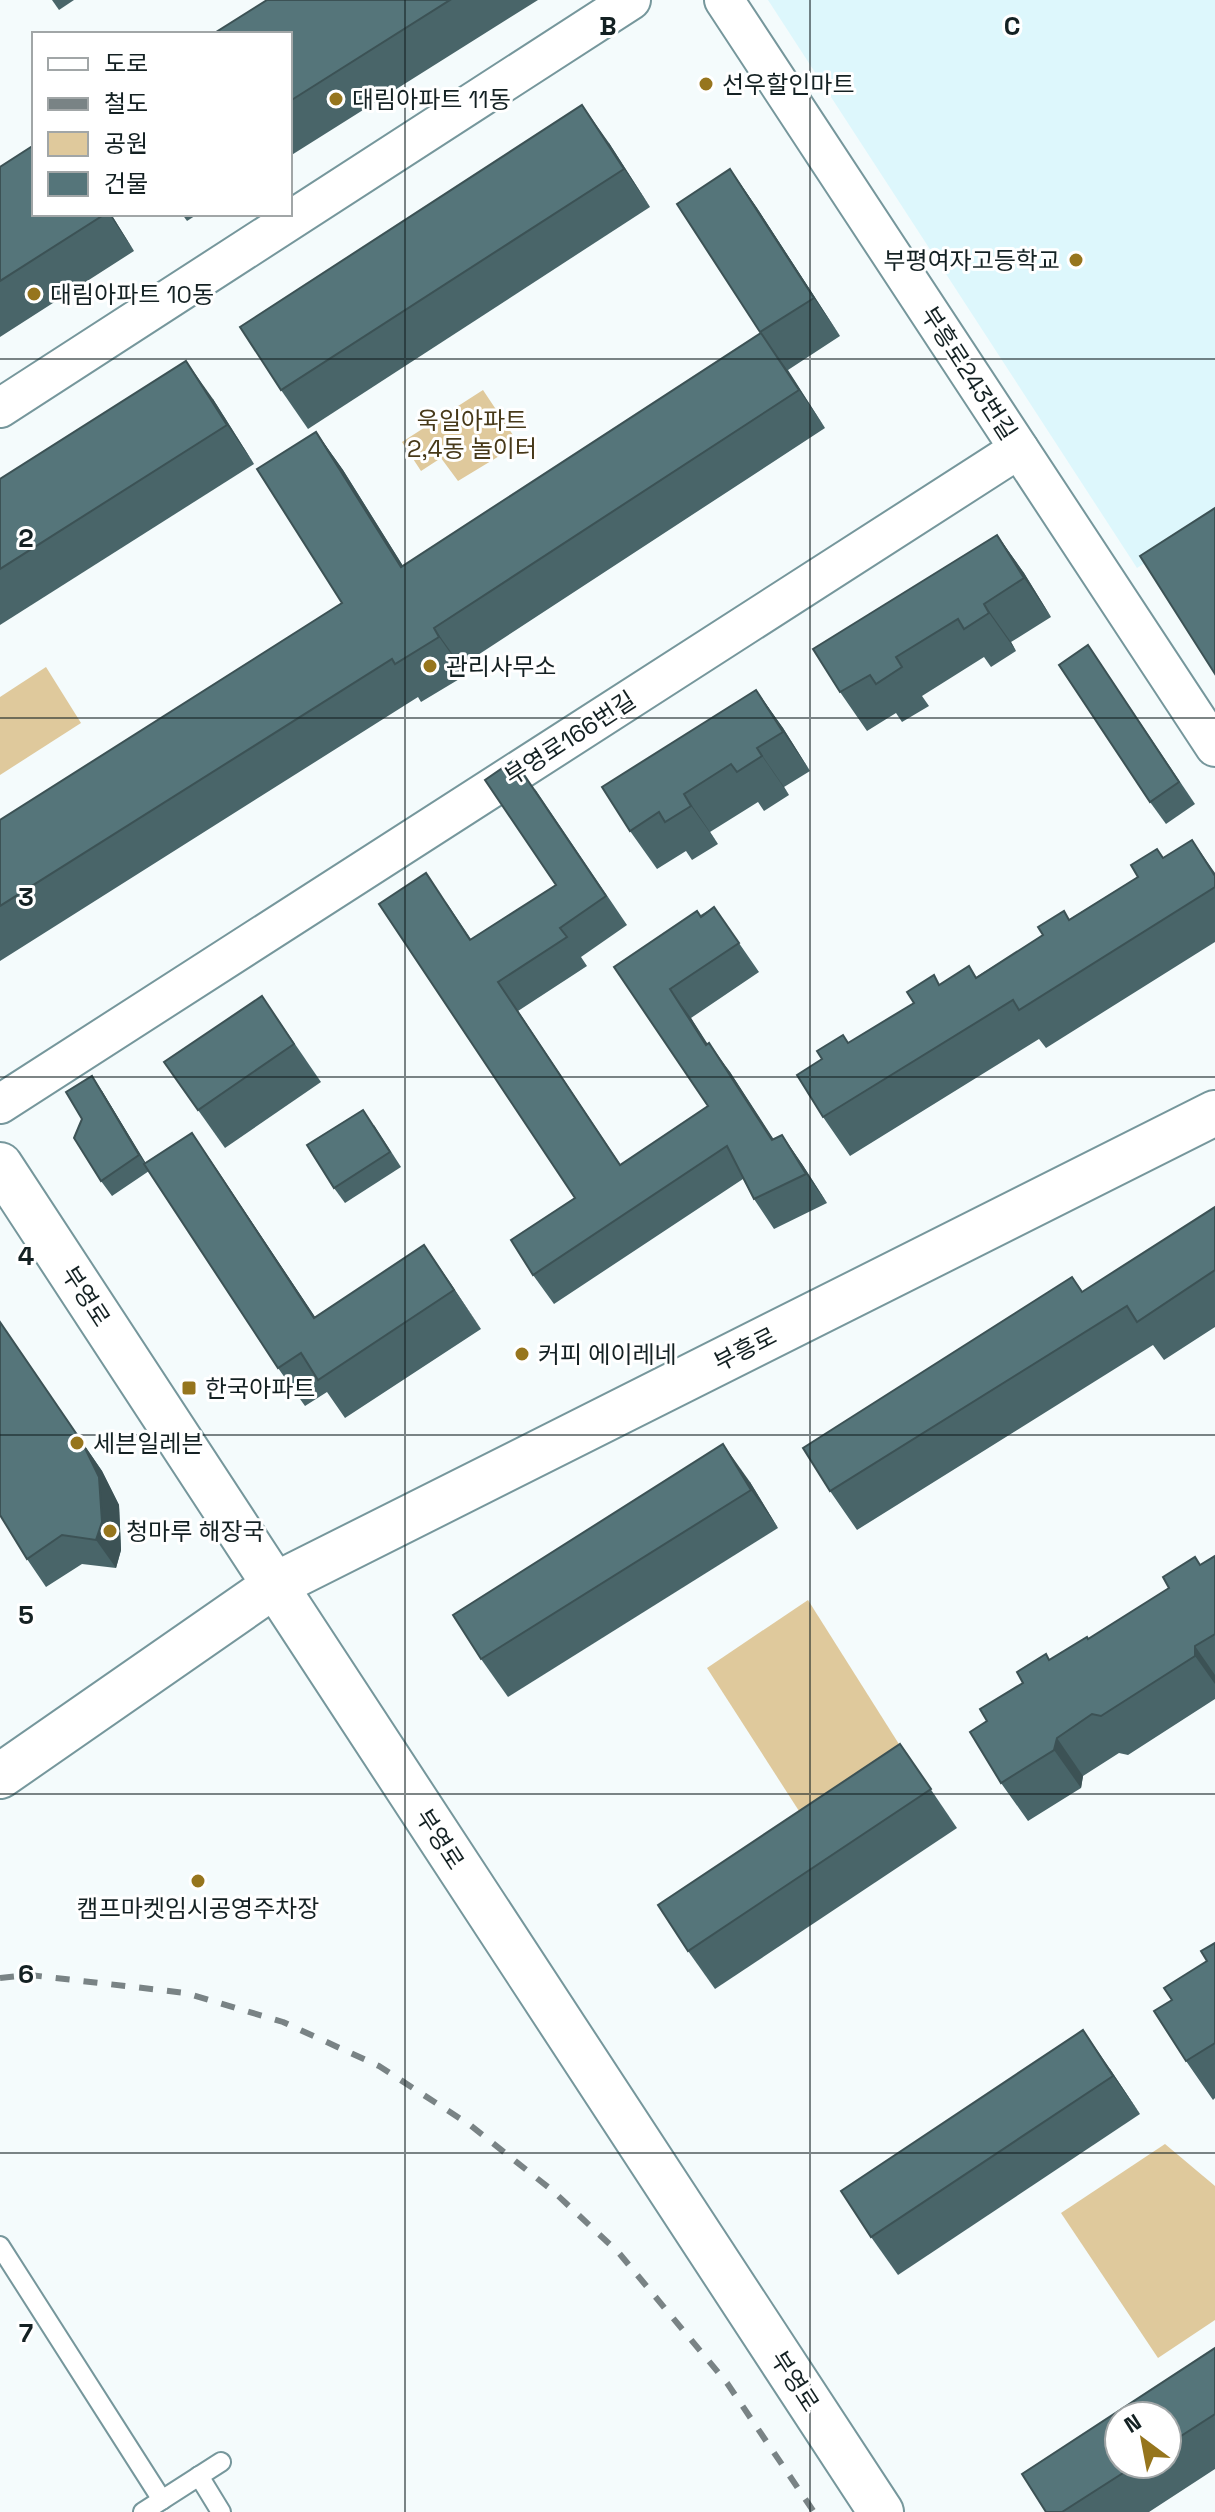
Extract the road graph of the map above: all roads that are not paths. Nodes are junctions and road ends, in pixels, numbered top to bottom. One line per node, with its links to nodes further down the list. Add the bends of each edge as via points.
1 (631, 0): 3 (street)
2 (724, 0): 4 (street, 부흥로243번길)
3 (0, 408)
4 (1019, 449): 5 (street, 부흥로243번길); 6 (street, 부영로166번길)
5 (1215, 747)
6 (0, 1104)
7 (1215, 1113): 9 (street, 부흥로)
8 (0, 1165): 9 (street, 부영로)
9 (275, 1585): 10 (street, 부흥로); 17 (street, 부영로)
10 (0, 1776)
11 (0, 2246): 14 (lane)
12 (221, 2462): 13 (lane)
13 (199, 2476): 14 (lane); 16 (lane)
14 (162, 2500): 15 (lane)
15 (143, 2512)
16 (221, 2512)
17 (881, 2512)

